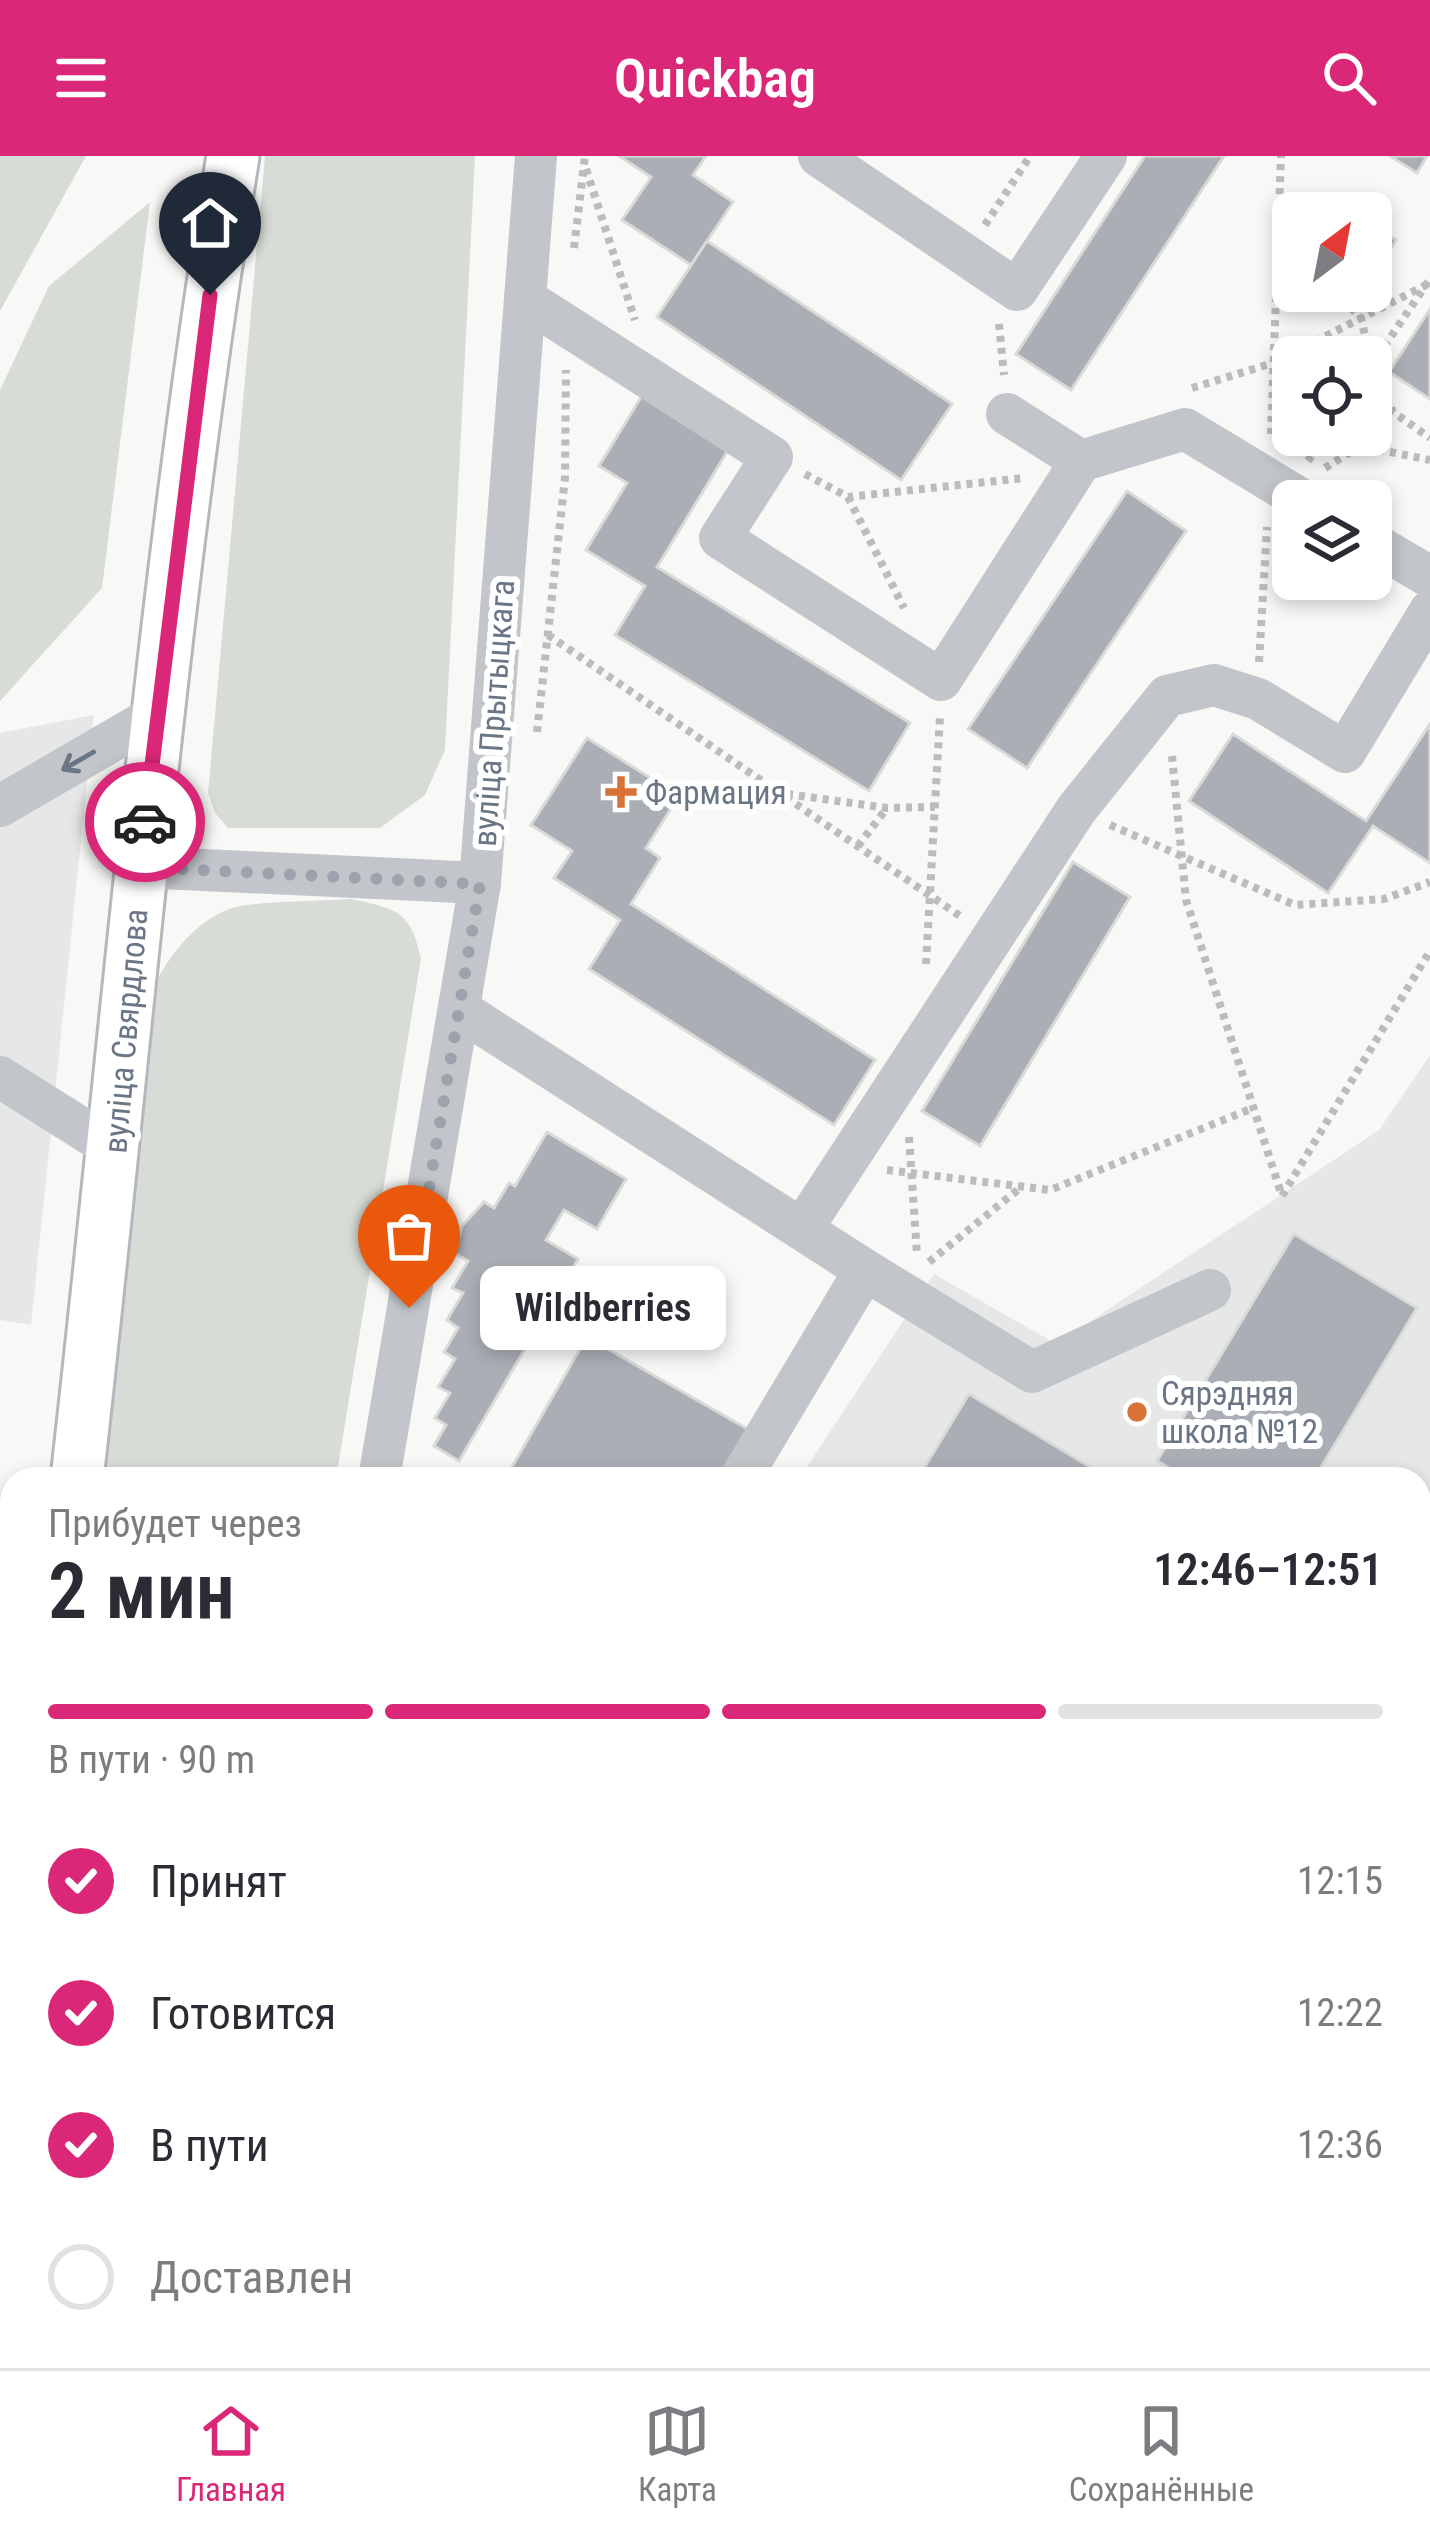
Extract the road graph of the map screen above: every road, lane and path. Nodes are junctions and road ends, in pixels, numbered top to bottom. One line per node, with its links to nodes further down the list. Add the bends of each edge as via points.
1 (233, 156): 38 (main road, вуліца Свярдлова)
2 (536, 156): 11 (street, вуліца Прытыцкага)
3 (819, 156): 9 (street)
4 (1030, 156): 9 (path)
5 (1106, 156): 9 (street, via 1017,290)
6 (1281, 156): 8 (path)
7 (584, 162): 18 (path)
8 (1280, 192)
9 (980, 265): 21 (path)
10 (1428, 282): 13 (path); 16 (path)
11 (525, 299): 18 (street); 48 (street, вуліца Прытыцкага)
12 (1355, 312): 13 (path)
13 (1361, 318): 14 (path); 15 (path)
14 (1326, 336)
15 (1365, 336)
16 (1390, 336)
17 (1272, 363): 19 (path)
18 (656, 383): 23 (street)
19 (1185, 391)
20 (1392, 410): 22 (path)
21 (1007, 414): 25 (street)
22 (1430, 438)
23 (772, 457): 28 (path); 35 (street, via 720,538)
24 (1430, 460): 26 (path, via 1360,446)
25 (1077, 467): 27 (street, via 1185,429); 28 (path); 35 (street)
26 (1305, 480)
27 (1272, 482)
28 (848, 497): 33 (path)
29 (1392, 554): 30 (street)
30 (1430, 577)
31 (1272, 599): 37 (path)
32 (1430, 611): 37 (street, via 1345,752)
33 (910, 619)
34 (548, 635): 39 (path)
35 (941, 680): 41 (path)
36 (1167, 696): 37 (street, via 1214,686); 43 (street); 45 (path)
37 (1258, 699)
38 (155, 716): 40 (street, one-way to 40); 46 (main road, вуліца Свярдлова)
39 (779, 792): 42 (path); 44 (path)
40 (0, 806)
41 (935, 807): 42 (path); 49 (path)
42 (887, 808): 44 (path)
43 (1076, 809): 45 (path); 50 (street)
44 (858, 846): 49 (path)
45 (1181, 856): 47 (path, via 1294,904 1384,899); 56 (path, via 1186,900)
46 (141, 867): 48 (street); 58 (main road, вуліца Свярдлова)
47 (1430, 882)
48 (480, 884): 52 (street, вуліца Прытыцкага)
49 (930, 894): 50 (path); 53 (path)
50 (992, 937): 53 (street)
51 (1430, 951): 56 (path, via 1282,1196)
52 (460, 1010): 62 (street); 66 (street, вуліца Прытыцкага)
53 (921, 1046): 62 (street)
54 (0, 1077): 55 (street)
55 (20, 1096): 58 (street)
56 (1253, 1108): 61 (path, via 1050,1190)
57 (898, 1138): 60 (path, via 908,1124)
58 (114, 1149): 65 (main road, вуліца Свярдлова)
59 (889, 1154): 60 (path, via 879,1169)
60 (911, 1173): 61 (path); 61 (path, via 918,1270)
61 (1022, 1186)
62 (802, 1229): 63 (street)
63 (866, 1270): 64 (street, via 1032,1372); 67 (street)
64 (1210, 1290)
65 (78, 1467)
66 (381, 1467)
67 (747, 1467)

